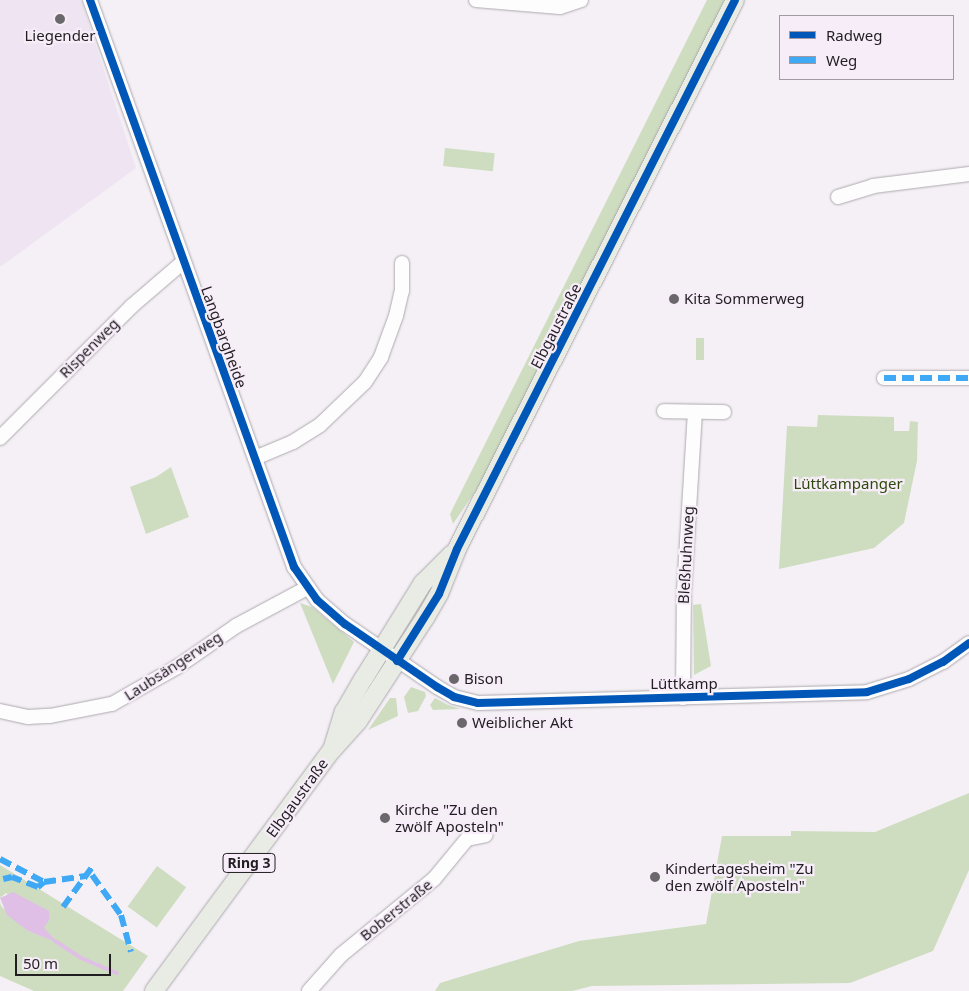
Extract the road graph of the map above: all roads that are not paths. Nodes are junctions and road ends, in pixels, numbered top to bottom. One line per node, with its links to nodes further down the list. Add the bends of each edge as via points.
1 (476, 0): 2 (street, via 560,7)
2 (582, 0)
3 (736, 0): 16 (main road, Elbgaustraße / Ring 3)
4 (93, 1): 7 (street, Langbargheide)
5 (969, 174): 6 (street, via 873,186)
6 (838, 197)
7 (182, 263): 14 (street, Rispenweg, via 132,306); 15 (street, Langbargheide)
8 (402, 263): 15 (street, via 402,291 396,316 381,357 365,382 320,425 293,442)
9 (884, 378): 10 (street)
10 (969, 378)
11 (664, 411): 12 (street)
12 (695, 412): 13 (street); 21 (street, Bleßhuhnweg, via 684,591)
13 (724, 412)
14 (0, 438)
15 (255, 458): 17 (street, Langbargheide, via 294,567)
16 (457, 550): 19 (main road, Elbgaustraße / Ring 3, via 423,583); 20 (main road, Elbgaustraße / Ring 3, via 439,594)
17 (307, 588): 19 (street, Langbargheide, via 331,613); 22 (street, Laubsängerweg, via 236,626 170,672 112,704 50,716 28,717)
18 (969, 643): 21 (street, Lüttkamp, via 943,662 909,679 867,692)
19 (381, 651): 20 (street, Lüttkamp); 23 (main road, Elbgaustraße / Ring 3, via 344,712)
20 (397, 661): 21 (street, Lüttkamp, via 437,687 468,702); 23 (main road, Elbgaustraße / Ring 3, via 358,721)
21 (683, 698)
22 (0, 711)
23 (332, 750): 25 (main road, Elbgaustraße / Ring 3)
24 (486, 835): 26 (street, Boberstraße, via 467,839 434,880 341,955)
25 (154, 991)
26 (309, 991)

